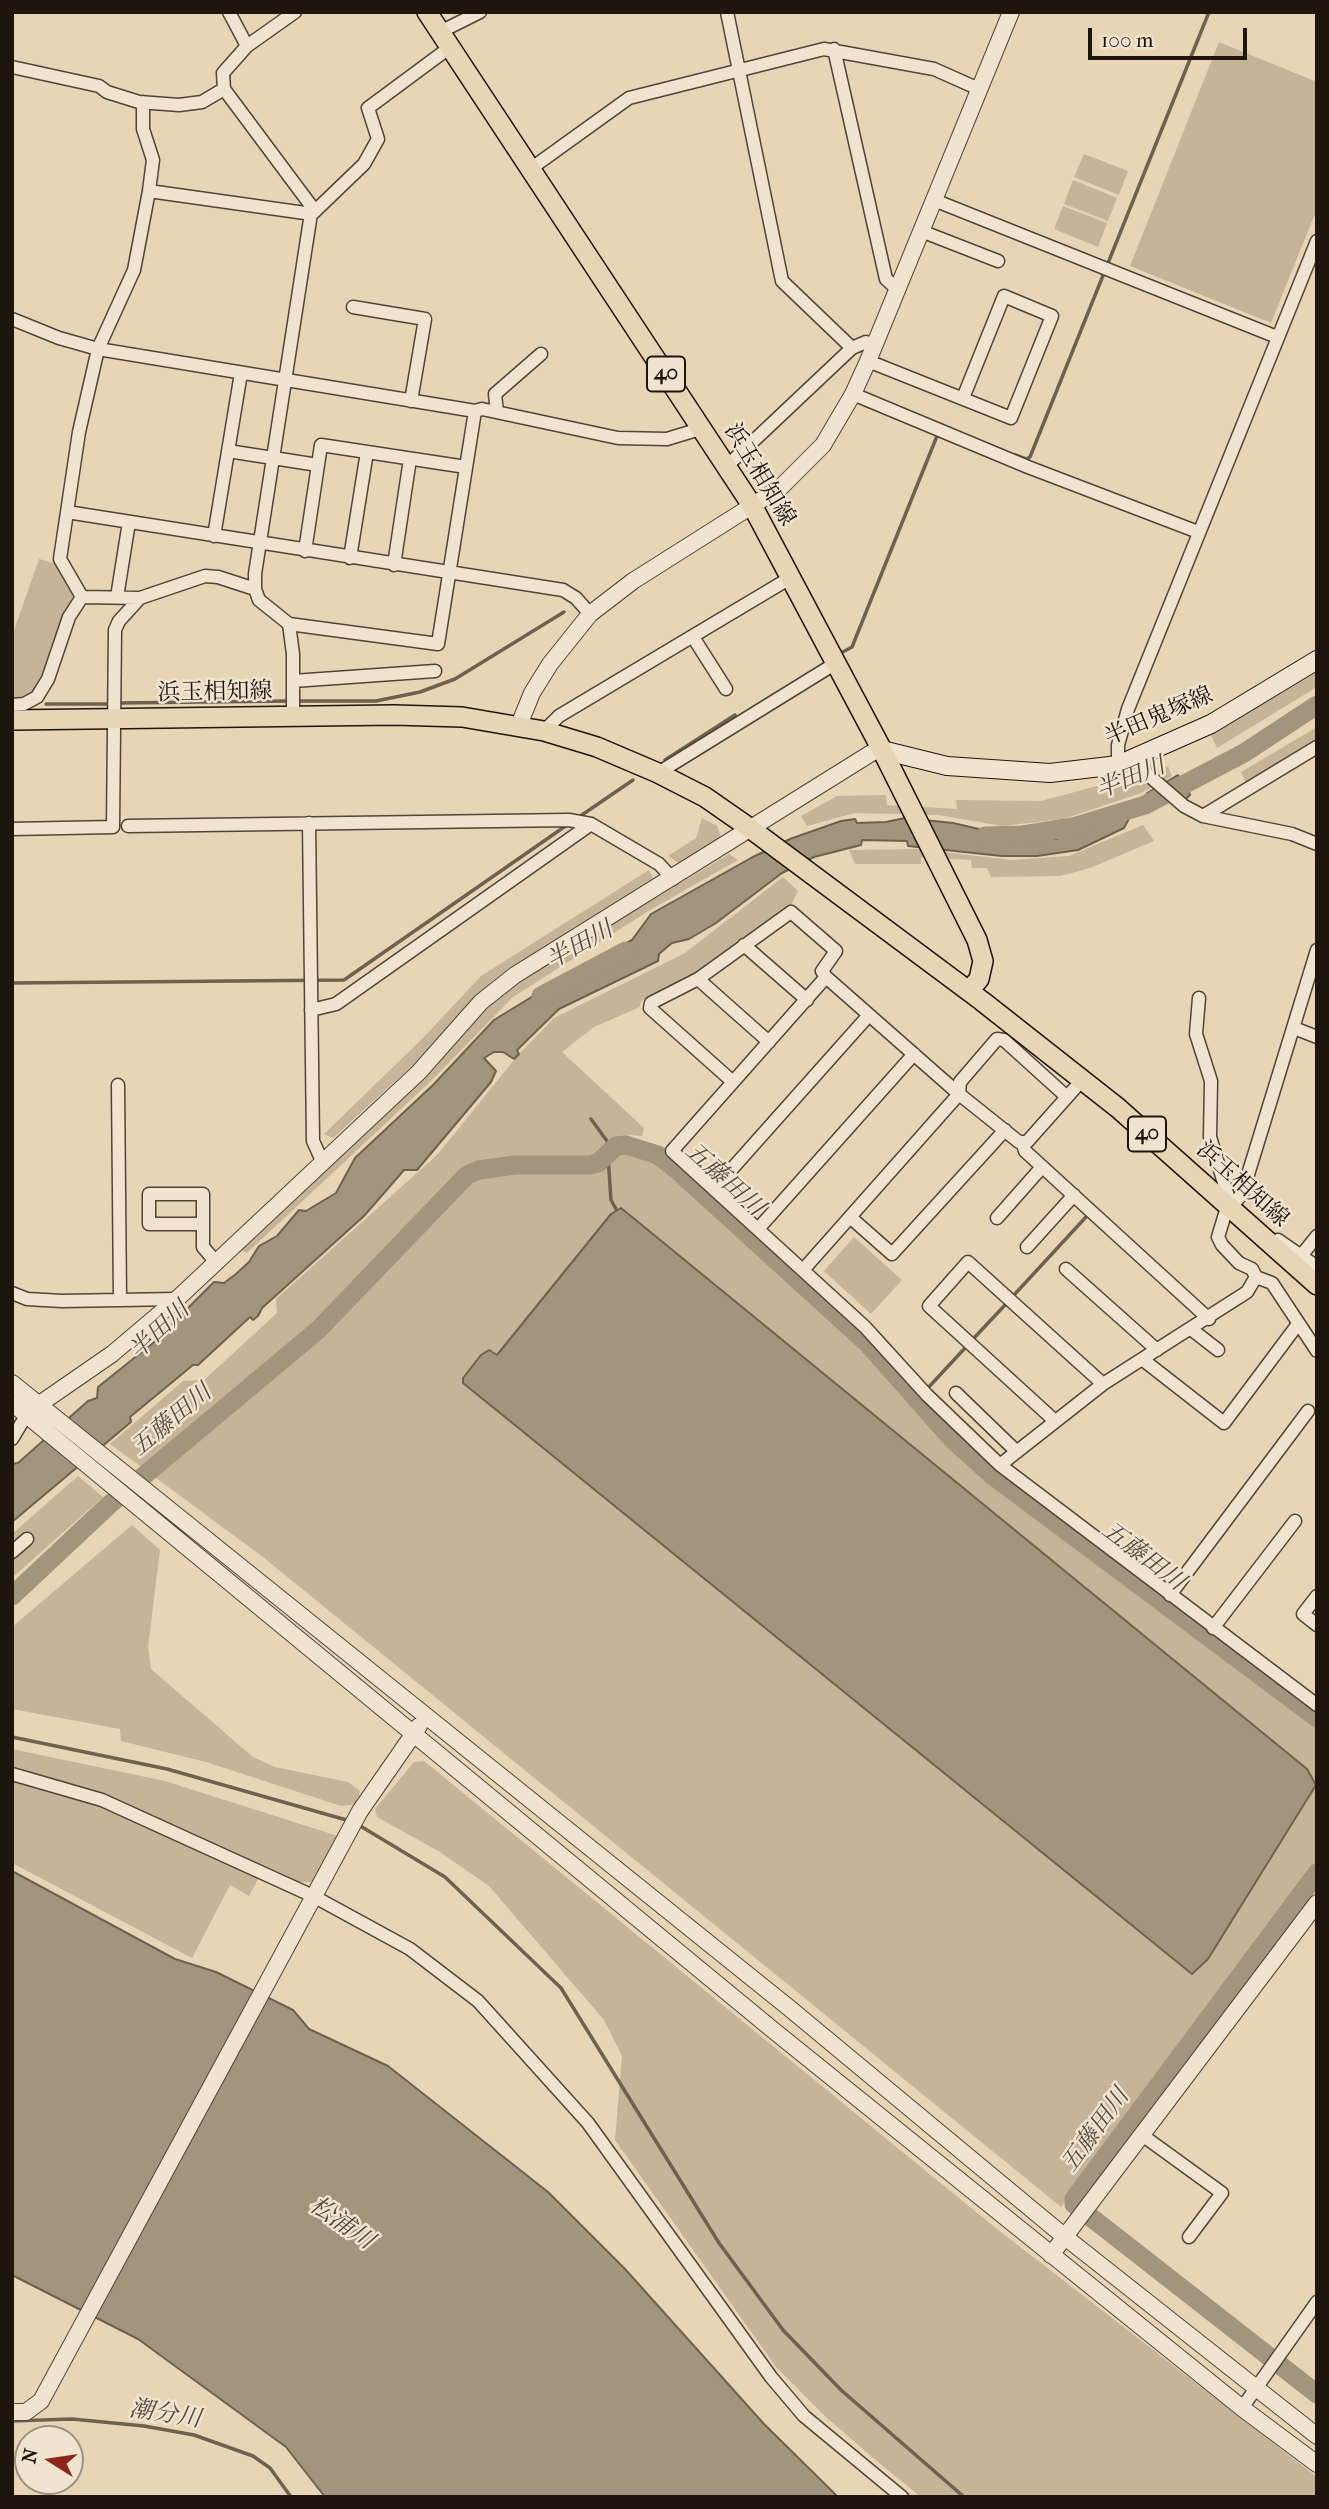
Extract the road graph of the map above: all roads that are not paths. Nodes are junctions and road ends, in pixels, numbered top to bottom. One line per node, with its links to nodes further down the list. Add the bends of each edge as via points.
1 (229, 12): 8 (street)
2 (295, 12): 8 (street)
3 (427, 12): 7 (main road, 浜玉相知線 / 40)
4 (480, 12): 7 (street)
5 (727, 12): 11 (street)
6 (1011, 12): 13 (street)
7 (444, 40): 15 (main road, 浜玉相知線 / 40); 18 (street, via 368,108 378,139 364,164)
8 (247, 46): 12 (street, via 223,73)
9 (834, 49): 11 (street); 13 (street, via 934,69); 22 (street, via 886,279)
10 (12, 68): 14 (street, via 99,86)
11 (739, 70): 15 (street, via 629,98); 27 (street, via 782,281)
12 (224, 89): 14 (street, via 202,102); 18 (street, via 312,207)
13 (979, 89): 17 (street)
14 (142, 102): 16 (street, via 143,129 153,160)
15 (528, 170): 38 (main road, 浜玉相知線 / 40)
16 (149, 191): 18 (street); 28 (street, via 134,271)
17 (934, 200): 19 (street); 25 (street)
18 (312, 214): 32 (street)
19 (921, 231): 21 (street); 22 (street)
20 (1317, 242): 25 (street)
21 (998, 261)
22 (897, 289): 26 (street)
23 (353, 307): 35 (street, via 425,319)
24 (12, 319): 28 (street)
25 (1278, 337): 49 (street)
26 (874, 345): 27 (street, via 866,342); 30 (street)
27 (852, 348): 44 (street)
28 (98, 349): 31 (street); 47 (street)
29 (541, 354): 37 (street, via 495,394)
30 (868, 361): 33 (street); 34 (street)
31 (241, 373): 32 (street); 39 (street)
32 (284, 380): 35 (street); 41 (street)
33 (853, 394): 46 (street, via 804,468); 49 (street)
34 (963, 398): 34 (street, via 1011,418 1052,316 1004,296)
35 (411, 401): 36 (street)
36 (475, 411): 37 (street); 45 (street)
37 (497, 412): 38 (street, via 618,439 667,439)
38 (703, 428): 44 (main road, 浜玉相知線 / 40)
39 (228, 451): 41 (street); 50 (street)
40 (367, 452): 42 (street); 43 (street, via 321,445); 53 (street)
41 (272, 458): 43 (street); 51 (street)
42 (410, 459): 45 (street); 54 (street)
43 (318, 465): 52 (street)
44 (727, 465): 46 (main road, 浜玉相知線 / 40)
45 (466, 467): 55 (street)
46 (753, 507): 56 (main road, 浜玉相知線 / 40); 61 (street, via 633,581)
47 (67, 512): 48 (street); 58 (street, via 60,558)
48 (129, 522): 50 (street); 59 (street)
49 (1198, 532): 77 (street, via 1128,709 1118,745)
50 (214, 536): 51 (street)
51 (259, 543): 52 (street); 57 (street)
52 (305, 551): 53 (street)
53 (350, 558): 54 (street)
54 (394, 565): 55 (street)
55 (449, 574): 61 (street, via 563,590); 62 (street, via 438,644)
56 (790, 578): 63 (street); 65 (main road, 浜玉相知線 / 40)
57 (255, 589): 60 (street, via 205,576); 62 (street, via 260,600)
58 (82, 597): 59 (street); 69 (street, via 69,617 37,697)
59 (117, 597): 60 (street)
60 (140, 598): 71 (street, via 115,630)
61 (590, 614): 73 (street, via 550,664)
62 (289, 624): 67 (street)
63 (693, 637): 68 (street); 74 (street, via 559,716)
64 (1317, 660): 78 (main road, 半田鬼塚線)
65 (836, 663): 76 (main road, 浜玉相知線 / 40); 79 (street)
66 (435, 671): 67 (street)
67 (293, 681): 70 (street)
68 (726, 689)
69 (12, 705)
70 (293, 717): 71 (main road, 浜玉相知線 / 40); 73 (main road, 浜玉相知線 / 40, via 462,717)
71 (114, 719): 72 (main road, 浜玉相知線 / 40); 84 (street, via 113,827)
72 (12, 720)
73 (519, 725): 74 (main road, 浜玉相知線 / 40)
74 (544, 731): 79 (main road, 浜玉相知線 / 40)
75 (1317, 747): 80 (street)
76 (882, 750): 77 (main road, 半田鬼塚線, via 947,766 1050,773); 85 (street); 92 (main road, 浜玉相知線 / 40, via 981,952 979,979)
77 (1118, 765): 78 (main road, 半田鬼塚線)
78 (1143, 765): 80 (street, via 1184,806)
79 (658, 772): 85 (main road, 浜玉相知線 / 40)
80 (1203, 816): 86 (street, via 1292,834)
81 (309, 822): 82 (street); 83 (street); 95 (street)
82 (579, 822): 87 (street, via 659,864); 95 (street, via 336,1004)
83 (128, 826)
84 (12, 829)
85 (756, 832): 87 (street); 92 (main road, 浜玉相知線 / 40)
86 (1317, 844)
87 (673, 879): 108 (street, via 515,975 481,1002 419,1072)
88 (744, 945): 90 (street, via 791,912 836,951 822,971); 91 (street); 94 (street)
89 (1317, 950): 97 (street)
90 (827, 977): 94 (street); 96 (street)
91 (698, 979): 99 (street); 102 (street, via 651,1003 650,1008)
92 (969, 991): 101 (main road, 浜玉相知線 / 40)
93 (1199, 998): 112 (street, via 1196,1034 1210,1081 1210,1137)
94 (807, 1000): 99 (street)
95 (311, 1010): 108 (street, via 313,1141)
96 (869, 1015): 100 (street); 110 (street)
97 (1294, 1028): 98 (street); 112 (street, via 1242,1194)
98 (1317, 1037)
99 (769, 1042): 102 (street)
100 (914, 1054): 104 (street); 116 (street)
101 (1083, 1080): 105 (street); 112 (main road, 浜玉相知線 / 40)
102 (733, 1082): 110 (street, via 672,1151)
103 (118, 1085): 128 (street)
104 (959, 1094): 105 (street, via 960,1082 997,1039 1004,1040); 106 (street); 113 (street)
105 (1068, 1097): 107 (street)
106 (1005, 1129): 107 (street); 113 (street, via 892,1254)
107 (1023, 1144): 109 (street)
108 (323, 1163): 121 (street)
109 (1042, 1167): 111 (street); 114 (street)
110 (714, 1189): 116 (street)
111 (1074, 1195): 119 (street); 130 (street)
112 (1231, 1207): 117 (main road, 浜玉相知線 / 40); 125 (street, via 1218,1237)
113 (850, 1217): 124 (street)
114 (997, 1218)
115 (203, 1224): 115 (street, via 203,1194 149,1194 149,1224); 121 (street, via 203,1247)
116 (758, 1229): 124 (street)
117 (1255, 1229): 120 (street); 126 (main road, 浜玉相知線 / 40)
118 (1317, 1236): 120 (street)
119 (1027, 1247)
120 (1301, 1256): 122 (street)
121 (215, 1261): 129 (street)
122 (1317, 1267)
123 (1066, 1269): 133 (street)
124 (803, 1270): 146 (street)
125 (1256, 1277): 130 (street, via 1252,1287); 131 (street, via 1272,1283)
126 (1317, 1285)
127 (12, 1293): 128 (street, via 27,1299 62,1301)
128 (120, 1299): 129 (street)
129 (177, 1299): 141 (street, via 112,1354)
130 (1209, 1319): 132 (street)
131 (1298, 1324): 135 (street); 136 (street, via 1224,1423)
132 (1191, 1329): 133 (street); 134 (street)
133 (1157, 1350): 136 (street)
134 (1218, 1350)
135 (1317, 1351)
136 (1142, 1359): 138 (street)
137 (12, 1383): 141 (street)
138 (1102, 1384): 143 (street); 143 (street, via 968,1262 929,1306)
139 (956, 1392): 145 (street)
140 (12, 1402): 141 (street)
141 (33, 1409): 144 (street); 155 (street, via 152,1492); 156 (street, via 136,1506)
142 (1308, 1411): 150 (street)
143 (1055, 1421): 145 (street)
144 (12, 1438)
145 (1017, 1452): 146 (street)
146 (1000, 1465): 150 (street)
147 (1295, 1521): 153 (street)
148 (27, 1539): 149 (street)
149 (12, 1552)
150 (1170, 1595): 153 (street)
151 (1317, 1596): 152 (street, via 1303,1614)
152 (1317, 1625)
153 (1213, 1628): 154 (street)
154 (1317, 1705)
155 (428, 1716): 156 (street); 161 (street)
156 (413, 1734): 158 (street, via 360,1811); 163 (street)
157 (12, 1774): 158 (street, via 102,1800)
158 (312, 1898): 167 (street, via 41,2401 26,2412); 170 (street, via 410,1949 478,2001 588,2123 804,2416)
159 (1317, 1903): 160 (street)
160 (1142, 2135): 161 (street); 162 (street, via 1222,2193)
161 (1065, 2237): 163 (street); 165 (street)
162 (1189, 2237)
163 (1051, 2255): 166 (street)
164 (1317, 2302): 165 (street)
165 (1255, 2389): 166 (street); 168 (street)
166 (1242, 2408): 169 (street)
167 (12, 2412)
168 (1317, 2436)
169 (1317, 2464)
170 (902, 2497)

